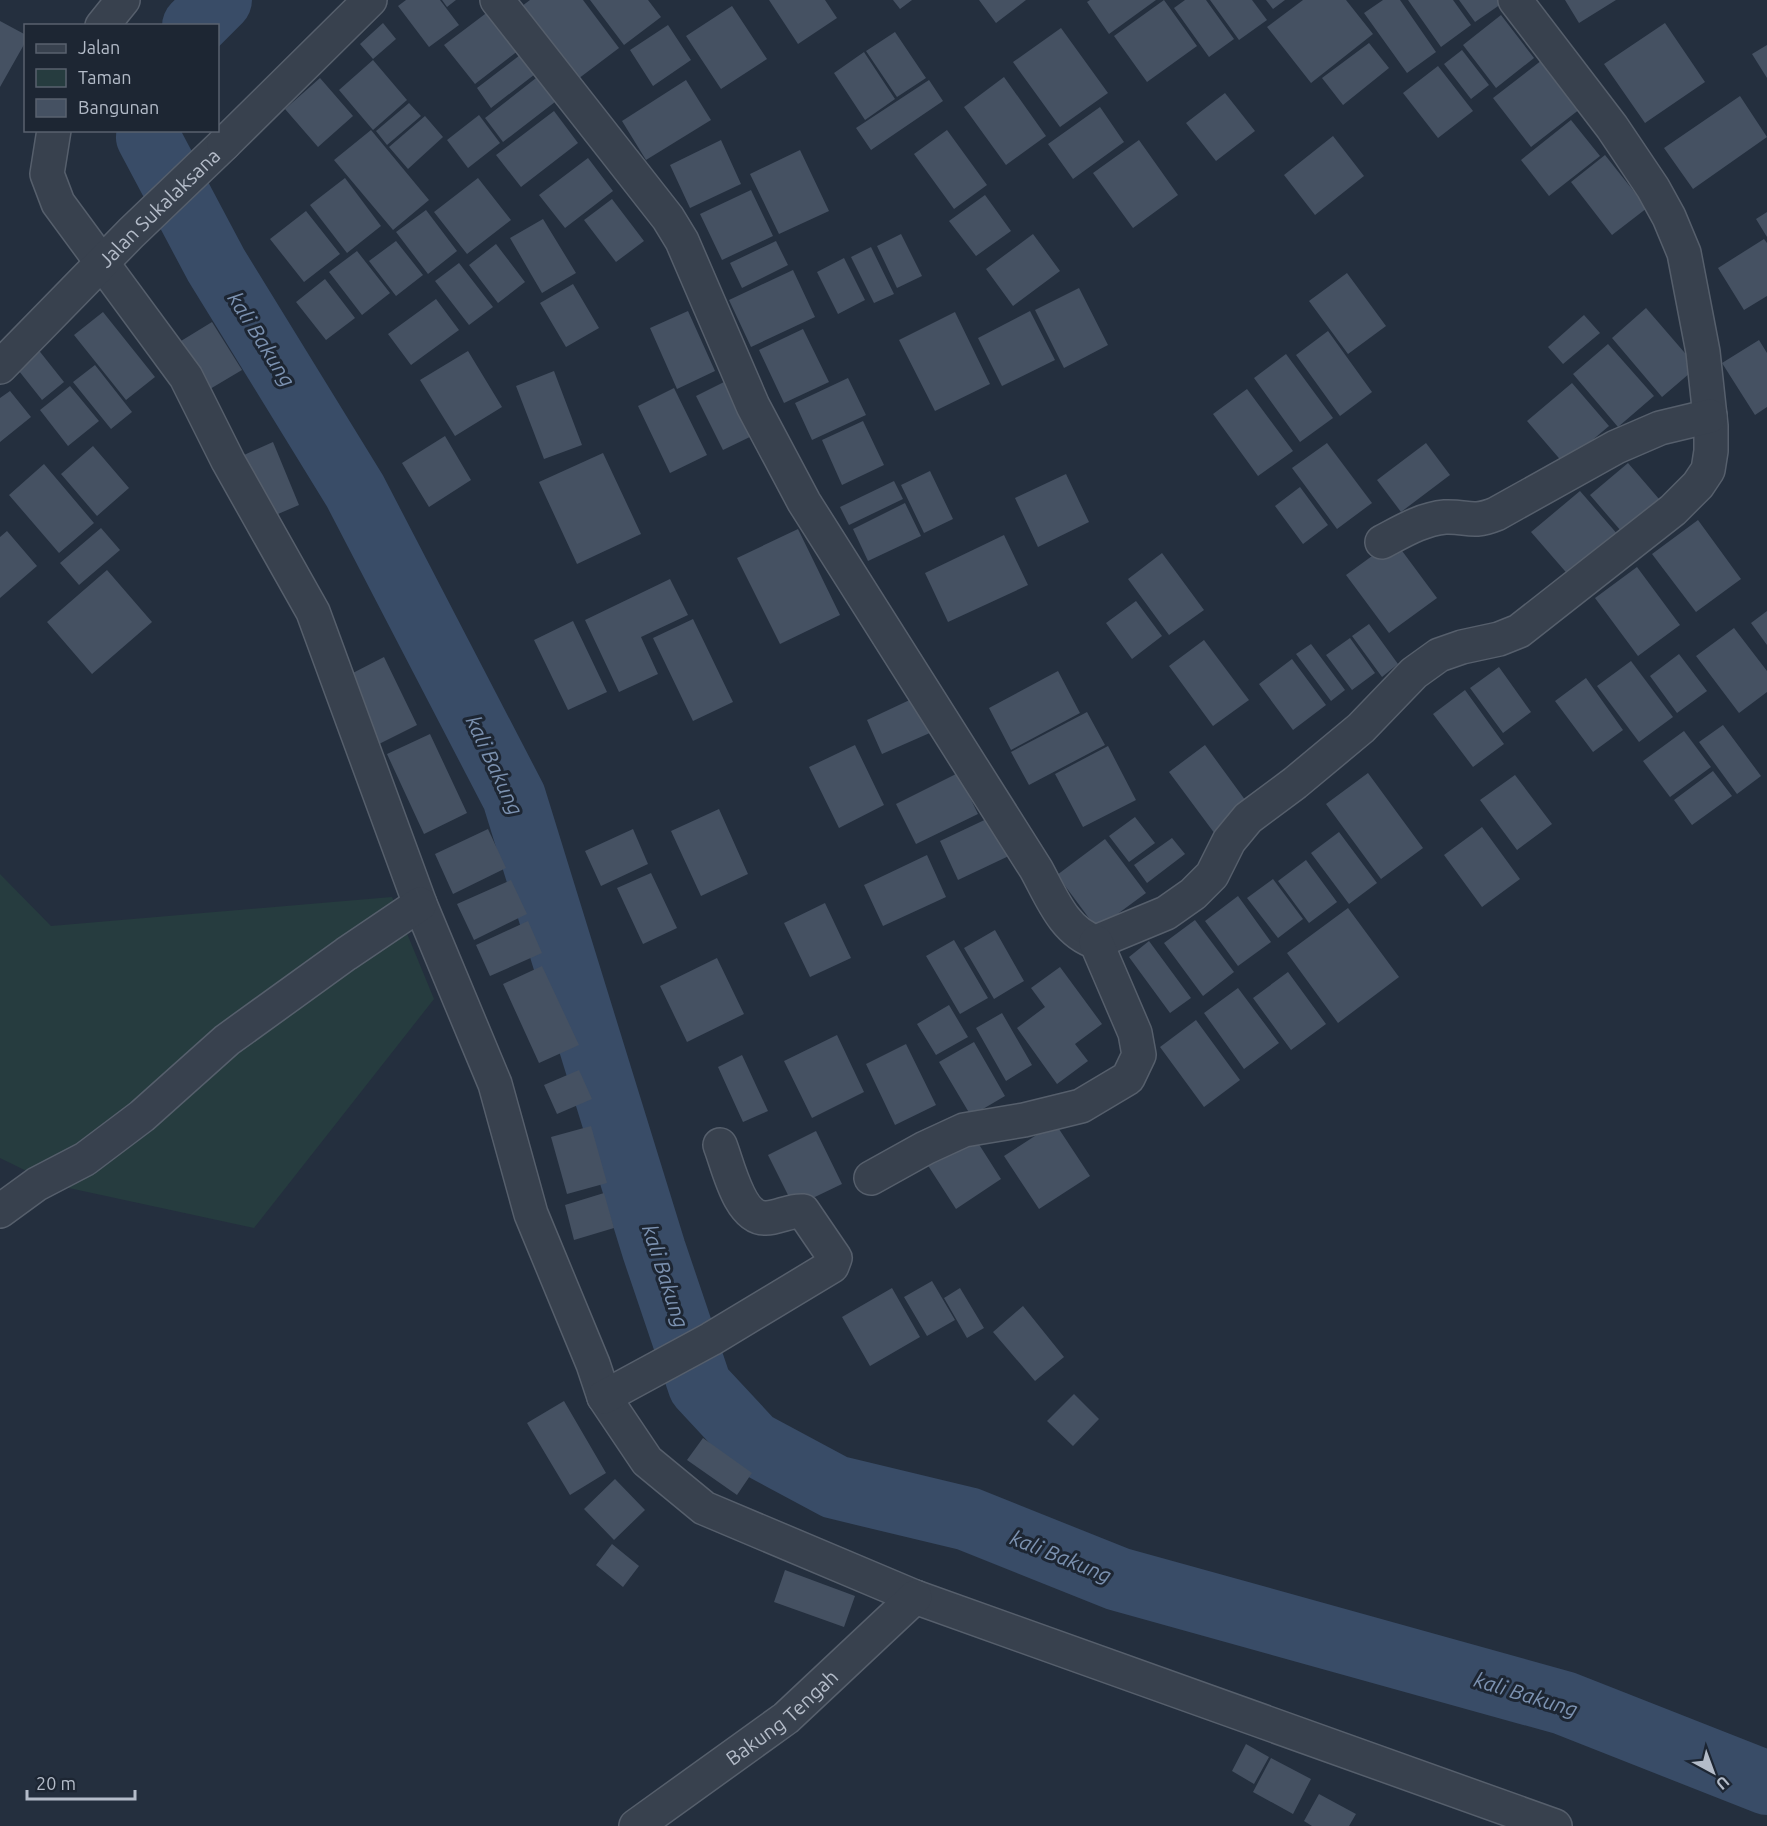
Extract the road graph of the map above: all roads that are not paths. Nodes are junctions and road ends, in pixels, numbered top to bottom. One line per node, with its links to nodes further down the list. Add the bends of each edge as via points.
1 (123, 0): 5 (street)
2 (370, 0): 7 (street, Jalan Sukalaksana)
3 (497, 0): 12 (street, via 668,218 682,241 753,406 804,502 1065,919 1076,932)
4 (1515, 0): 9 (street, via 1612,127 1669,217 1684,253 1703,352)
5 (104, 24)
6 (54, 132): 7 (street, via 47,174 58,203)
7 (103, 262): 8 (street, Jalan Sukalaksana); 11 (street, via 186,377 313,612)
8 (0, 367)
9 (1710, 416): 10 (street, via 1660,428 1616,447 1482,520 1443,517); 12 (street, via 1708,470 1673,510 1519,631 1438,656 1414,673 1361,728 1248,818 1229,840 1212,875 1193,894 1166,913)
10 (1382, 542)
11 (420, 904): 15 (street, via 227,1040 142,1116 85,1159 37,1184); 16 (street, via 495,1084 531,1214)
12 (1096, 942): 14 (street, via 1135,1033 1139,1055 1128,1078 1081,1106 964,1130)
13 (720, 1145): 16 (street, via 749,1213 766,1218 803,1211 835,1258 832,1266)
14 (871, 1178)
15 (0, 1211)
16 (604, 1397): 17 (street, via 647,1461 704,1508)
17 (915, 1597): 18 (street, Bakung Tengah, via 786,1718); 19 (street)
18 (636, 1826)
19 (1555, 1826)

